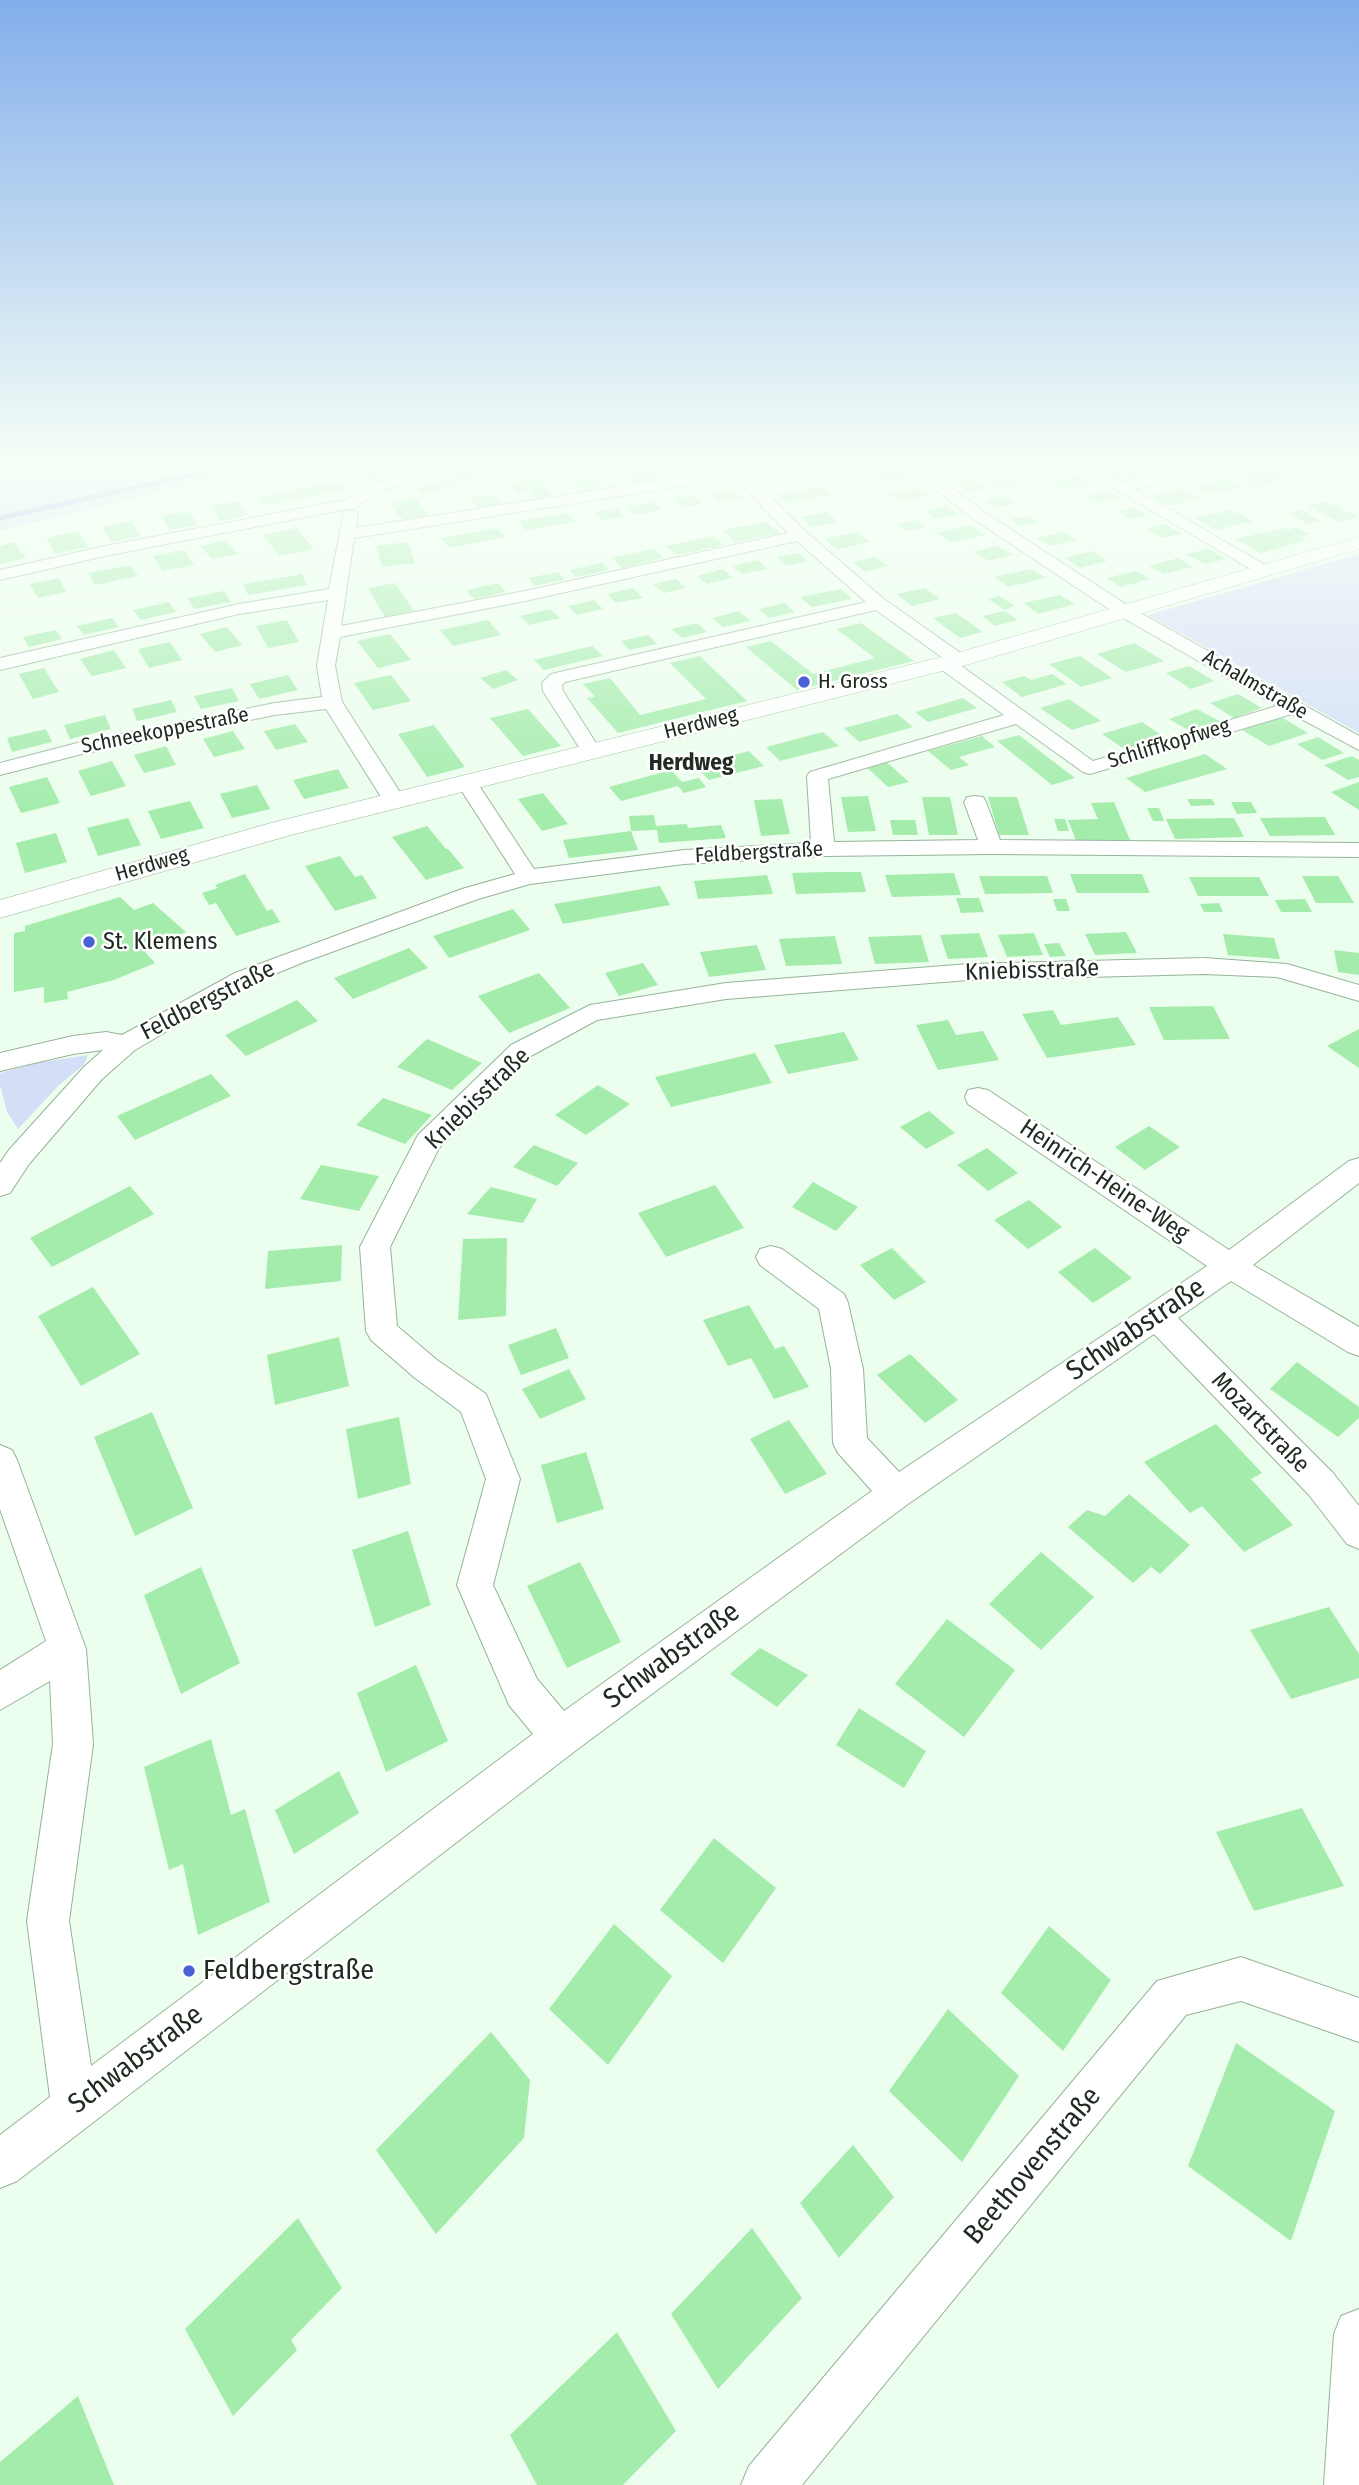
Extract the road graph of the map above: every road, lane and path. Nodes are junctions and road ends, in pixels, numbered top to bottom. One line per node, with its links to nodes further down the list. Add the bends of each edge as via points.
1 (340, 578): 6 (street)
2 (605, 578): 9 (street)
3 (850, 578): 7 (street, Schliffkopfweg)
4 (1074, 578): 8 (street, Achalmstraße)
5 (1238, 578): 8 (street, Herdweg)
6 (338, 593): 9 (street); 11 (street, via 239,608)
7 (879, 604): 10 (street, Schliffkopfweg); 16 (street, via 558,678 552,691)
8 (1124, 611): 10 (street, Herdweg); 13 (street, Achalmstraße)
9 (331, 633): 12 (street, via 326,666)
10 (951, 662): 14 (street, Schliffkopfweg); 16 (street, Herdweg)
11 (0, 664)
12 (332, 702): 17 (street, Schneekoppestraße, via 111,741); 19 (street)
13 (1294, 707): 14 (street, Schliffkopfweg, via 1090,768); 15 (street, Achalmstraße)
14 (1017, 717): 22 (street, via 817,776)
15 (1359, 744)
16 (591, 751): 18 (street, Herdweg)
17 (0, 769)
18 (467, 782): 19 (street, Herdweg); 24 (street)
19 (394, 800): 25 (street, Herdweg)
20 (975, 802): 21 (street)
21 (991, 847): 22 (street, Feldbergstraße); 23 (street, Feldbergstraße)
22 (823, 849): 24 (street, Feldbergstraße, via 684,857)
23 (1359, 850)
24 (528, 877): 27 (street, Feldbergstraße, via 458,898 257,973)
25 (0, 909)
26 (1359, 993): 41 (street, Kniebisstraße, via 1278,969 1204,966 969,972 726,991 590,1013 520,1051 428,1142 374,1247 382,1331 474,1404 503,1479 475,1585 523,1692)
27 (126, 1044): 28 (street, Feldbergstraße, via 72,1045); 31 (street, Feldbergstraße, via 67,1100)
28 (0, 1062)
29 (978, 1097): 33 (street, Heinrich-Heine-Weg)
30 (1359, 1168): 33 (street, Schwabstraße)
31 (0, 1185)
32 (771, 1257): 37 (street, via 833,1303 847,1369 849,1443)
33 (1230, 1266): 34 (street, Schwabstraße); 35 (street, Heinrich-Heine-Weg)
34 (1157, 1317): 37 (street, Schwabstraße); 38 (street, Mozartstraße, via 1321,1484)
35 (1359, 1343)
36 (0, 1460): 39 (street)
37 (896, 1493): 41 (street, Schwabstraße)
38 (1359, 1533)
39 (67, 1649): 40 (street); 43 (street, via 73,1744 48,1922)
40 (0, 1690)
41 (561, 1737): 43 (street, Schwabstraße)
42 (1359, 2020): 46 (street, Beethovenstraße, via 1241,1979 1173,1997)
43 (74, 2106): 44 (street, Schwabstraße)
44 (0, 2164)
45 (1359, 2334): 47 (street)
46 (768, 2485)
47 (1351, 2485)

